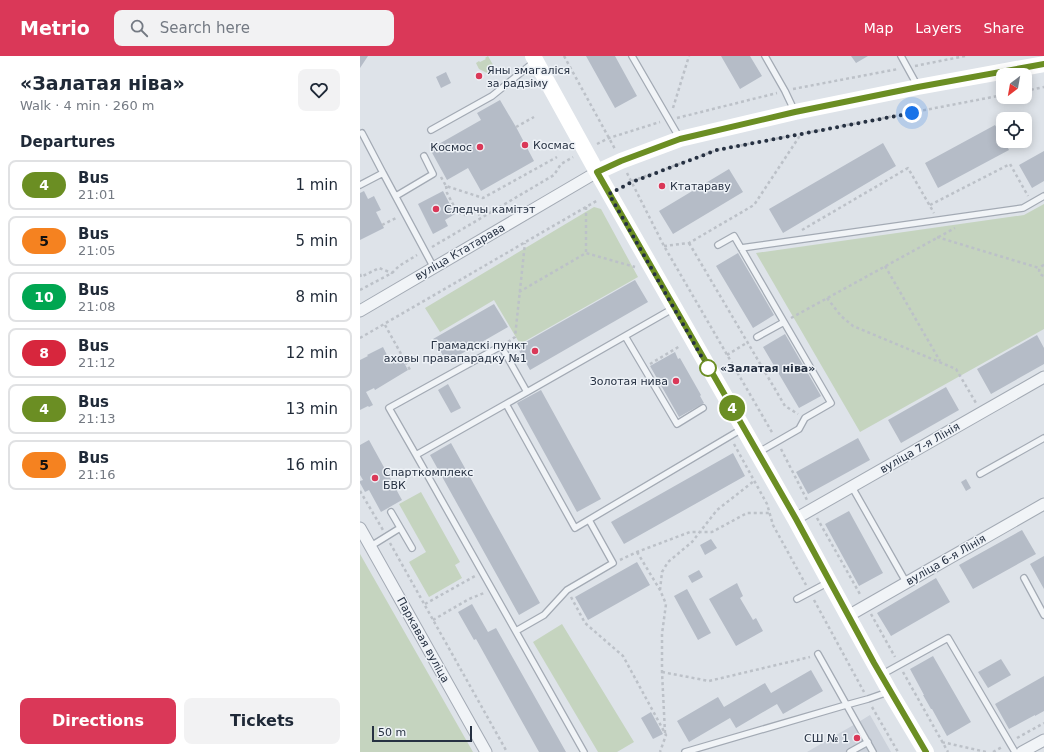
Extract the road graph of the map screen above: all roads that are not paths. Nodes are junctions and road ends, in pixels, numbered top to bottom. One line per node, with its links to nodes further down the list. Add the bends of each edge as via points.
1 (632, 56): 10 (lane)
2 (765, 56): 7 (lane)
3 (901, 56): 6 (lane)
4 (535, 58): 8 (lane, via 492,96); 12 (street)
5 (1039, 63): 6 (street, вуліца Ктатарава)
6 (918, 87): 7 (street, вуліца Ктатарава)
7 (795, 112): 10 (street, вуліца Ктатарава)
8 (431, 130)
9 (362, 133): 13 (lane)
10 (680, 139): 12 (street, вуліца Ктатарава)
11 (424, 156): 15 (lane, via 433,174)
12 (597, 172): 19 (street, вуліца Ктатарава); 20 (street, via 604,199)
13 (383, 173): 14 (lane); 15 (lane)
14 (360, 185)
15 (396, 196): 19 (lane)
16 (1044, 196): 18 (lane, via 1022,208)
17 (718, 245): 18 (lane, via 734,236)
18 (741, 248): 22 (lane)
19 (434, 268): 21 (street, вуліца Ктатарава)
20 (674, 308): 23 (lane); 29 (street)
21 (360, 311)
22 (784, 322): 24 (lane); 31 (lane, via 831,403 805,418 799,429)
23 (625, 336): 26 (lane); 28 (lane, via 677,424)
24 (758, 337)
25 (1044, 377): 34 (street, вуліца 7-я Лінія)
26 (527, 392): 27 (lane); 32 (lane, via 501,346 389,408)
27 (506, 404): 32 (lane); 38 (lane, via 574,528)
28 (703, 408)
29 (743, 428): 31 (street); 38 (lane)
30 (1044, 438): 33 (lane)
31 (758, 453): 37 (street)
32 (416, 455): 49 (lane)
33 (980, 474)
34 (852, 487): 37 (street, вуліца 7-я Лінія); 45 (lane)
35 (1044, 504): 45 (street, вуліца 6-я Лінія)
36 (391, 512): 40 (lane)
37 (796, 519): 44 (street)
38 (589, 520): 49 (lane, via 613,563 567,590 544,615)
39 (360, 528): 41 (street, Паркавая вуліца)
40 (400, 528): 41 (lane); 42 (lane)
41 (371, 546): 56 (street, Паркавая вуліца)
42 (412, 548)
43 (1024, 578): 47 (lane)
44 (829, 582): 46 (lane); 48 (street)
45 (906, 582): 48 (street, вуліца 6-я Лінія)
46 (797, 599)
47 (1044, 615)
48 (848, 616): 51 (street)
49 (516, 631): 57 (lane)
50 (818, 654): 53 (lane)
51 (881, 675): 52 (street); 62 (lane, via 948,638)
52 (890, 692): 53 (lane); 61 (street)
53 (846, 705): 55 (lane); 58 (lane)
54 (1044, 740): 63 (street)
55 (868, 742): 59 (lane); 60 (lane)
56 (486, 752)
57 (584, 752)
58 (686, 752)
59 (850, 752)
60 (873, 752)
61 (926, 752)
62 (1015, 752)
63 (1022, 752)

